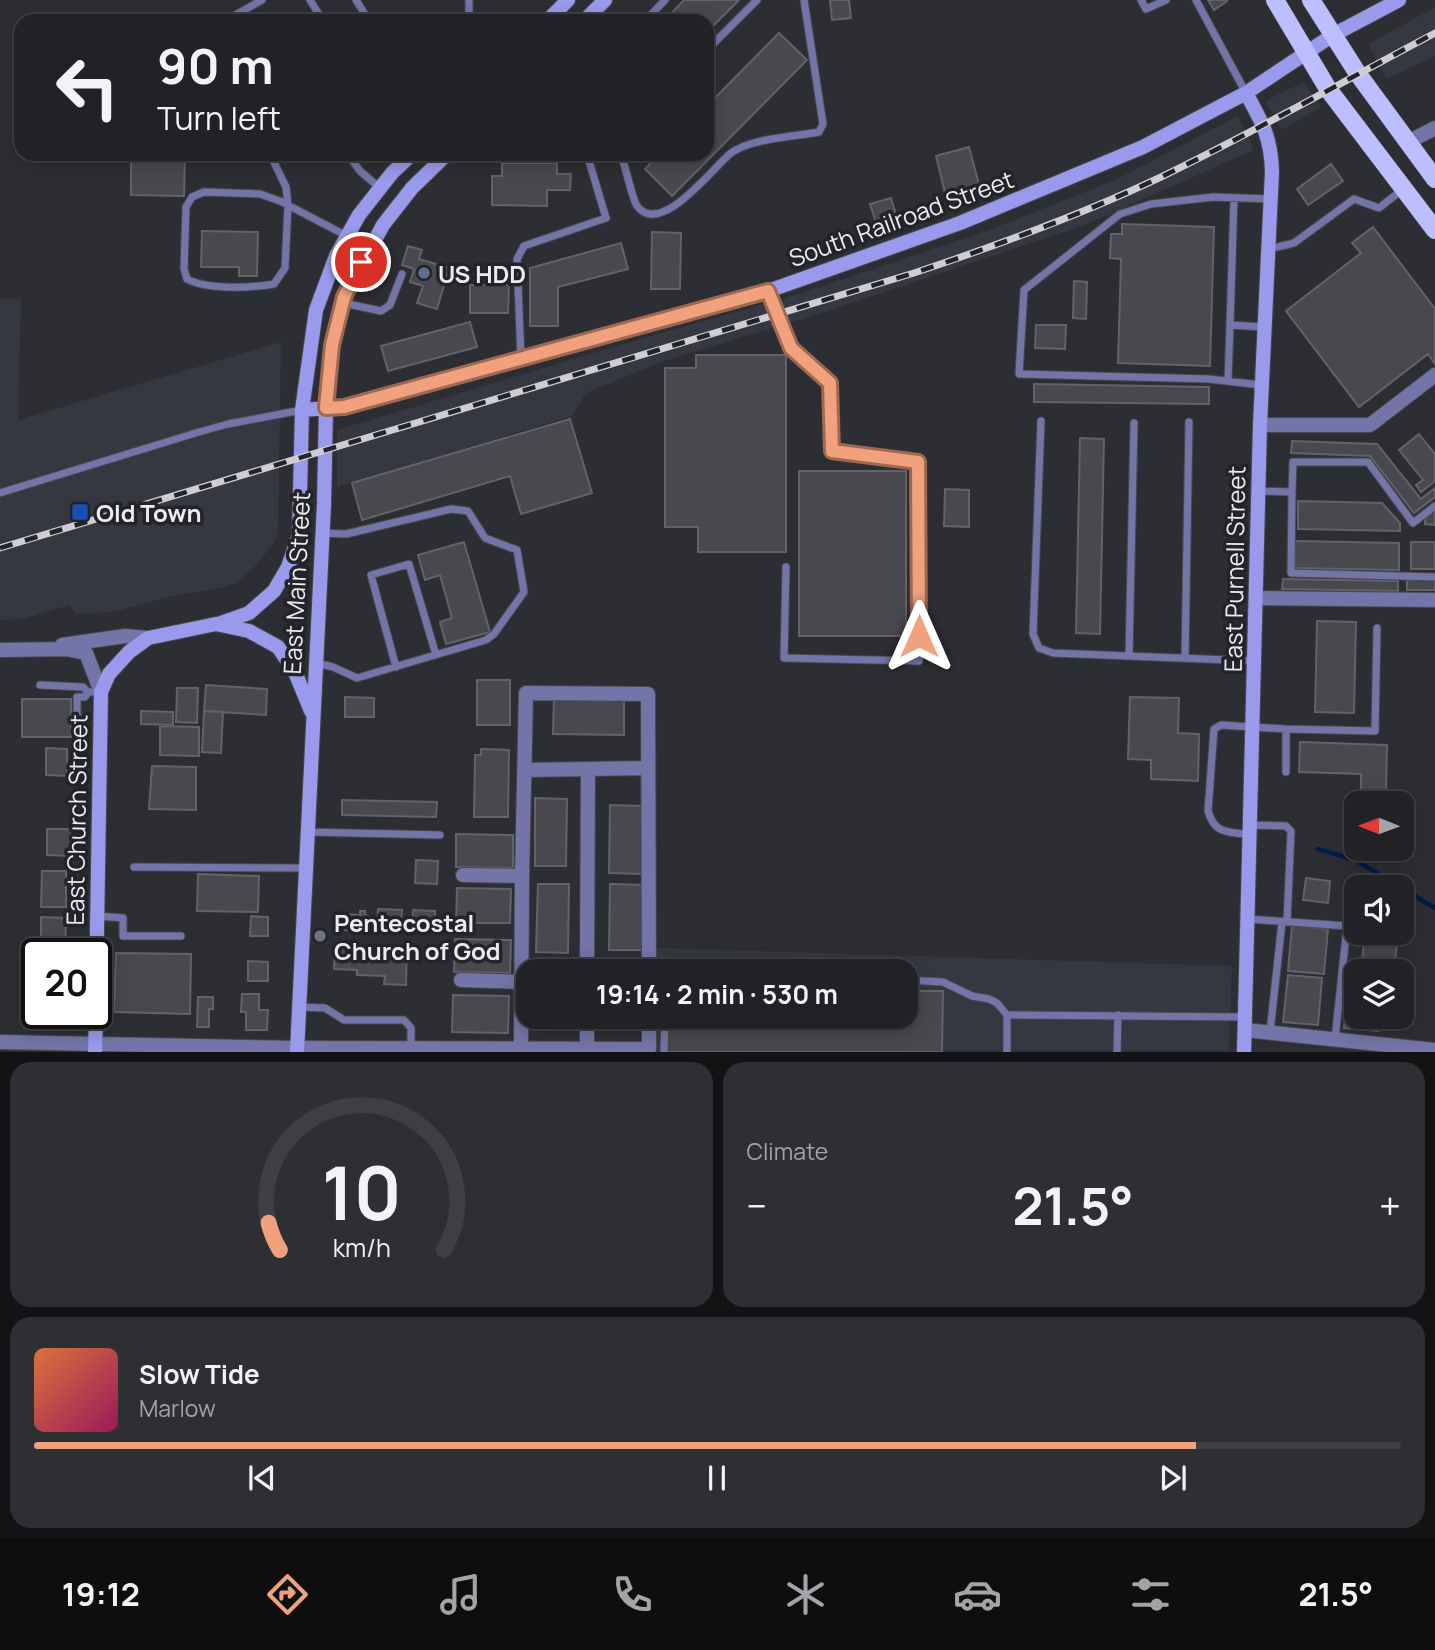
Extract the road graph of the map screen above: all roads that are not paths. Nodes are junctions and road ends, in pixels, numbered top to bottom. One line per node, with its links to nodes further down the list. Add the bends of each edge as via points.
1 (262, 0): 14 (lane)
2 (568, 0): 15 (main road)
3 (605, 0): 16 (main road)
4 (665, 0): 13 (lane)
5 (757, 0): 18 (lane)
6 (804, 0): 28 (lane, via 823,124 819,132 749,144 731,153 682,202 665,212 647,213 637,206)
7 (1141, 0): 8 (lane, via 1146,9)
8 (1166, 0)
9 (1196, 0): 20 (lane)
10 (1275, 0): 19 (main road)
11 (1311, 0): 17 (main road)
12 (1399, 0): 17 (main road, South Railroad Street)
13 (656, 3)
14 (237, 14)
15 (554, 14)
16 (591, 14)
17 (1333, 35): 19 (main road, South Railroad Street); 22 (main road)
18 (714, 43)
19 (1307, 52): 20 (main road, South Railroad Street); 31 (main road, via 1328,89)
20 (1246, 93): 33 (main road, East Purnell Street, via 1271,147); 39 (main road, South Railroad Street, via 1089,171 960,223)
21 (1435, 128): 22 (street)
22 (1408, 142): 29 (main road)
23 (273, 161): 34 (lane, via 286,187)
24 (353, 161): 30 (lane)
25 (405, 161): 30 (main road, East Main Street)
26 (440, 161): 40 (main road, East Main Street, via 383,225)
27 (589, 161): 43 (lane, via 606,218 524,246 517,259)
28 (623, 161)
29 (1435, 179)
30 (380, 188): 36 (main road, East Main Street)
31 (1403, 189): 35 (main road); 37 (lane, via 1379,208 1354,199 1294,243)
32 (1234, 198): 33 (lane); 41 (lane); 45 (lane, via 1151,204 1120,214 1024,290 1019,374)
33 (1271, 199): 37 (main road, East Purnell Street)
34 (288, 205): 34 (lane, via 260,194 204,192 192,197 186,207 187,279 198,285 274,284 285,268); 36 (lane)
35 (1435, 230)
36 (347, 236): 48 (main road, East Main Street, via 316,310)
37 (1268, 249): 42 (main road, East Purnell Street)
38 (402, 274): 40 (lane, via 390,304 381,311)
39 (768, 291): 43 (main road, South Railroad Street); 58 (lane, via 791,348 830,383 832,451 918,462 919,661 784,658)
40 (342, 303): 47 (main road, East Main Street, via 332,345)
41 (1230, 325): 42 (lane); 45 (lane)
42 (1265, 327): 46 (main road, East Purnell Street)
43 (521, 359): 47 (main road, South Railroad Street)
44 (1435, 375): 52 (street, via 1370,425)
45 (1228, 381): 46 (lane)
46 (1262, 385): 52 (main road, East Purnell Street)
47 (326, 408): 48 (main road, South Railroad Street); 57 (main road, East Main Street)
48 (302, 410): 55 (lane, via 199,432); 62 (main road, East Main Street, via 299,535 288,567 274,591 249,613)
49 (1041, 421): 68 (lane, via 1033,634 1039,648 1053,653)
50 (1189, 422): 69 (lane)
51 (1134, 423): 68 (lane)
52 (1260, 425): 53 (main road, East Purnell Street)
53 (1259, 491): 54 (lane); 60 (main road, East Purnell Street)
54 (1292, 492): 56 (lane, via 1293,462 1368,462 1413,523); 59 (lane, via 1291,573)
55 (0, 493)
56 (1435, 506)
57 (322, 533): 67 (lane, via 346,534 451,509 468,511 485,538 517,550 524,592 494,634); 71 (main road, East Main Street)
58 (786, 567)
59 (1435, 578)
60 (1257, 598): 61 (street); 70 (main road, East Purnell Street)
61 (1435, 600)
62 (216, 624): 64 (main road, East Main Street); 75 (main road, via 249,631 278,648 295,672)
63 (1377, 628): 78 (lane, via 1374,731)
64 (148, 638): 65 (street, via 125,636); 74 (main road, via 129,652)
65 (47, 649): 66 (street); 74 (street, via 86,653)
66 (0, 650)
67 (436, 655): 72 (lane); 72 (lane, via 409,564 371,575)
68 (1129, 656): 69 (lane)
69 (1185, 658): 70 (lane)
70 (1255, 661): 77 (main road, East Purnell Street)
71 (315, 663): 72 (lane, via 356,678); 75 (main road, East Main Street)
72 (396, 667)
73 (40, 685): 74 (lane, via 83,687)
74 (94, 692): 76 (lane, via 77,697); 90 (main road, East Church Street)
75 (313, 714): 84 (main road, East Main Street)
76 (77, 726)
77 (1253, 727): 78 (lane); 83 (main road, East Purnell Street); 83 (lane, via 1221,725 1214,729 1208,811 1218,830)
78 (1286, 729): 82 (lane)
79 (648, 768): 80 (street, via 648,694 526,693); 81 (street); 97 (street)
80 (524, 770): 81 (street); 89 (street)
81 (588, 770): 96 (street)
82 (1286, 772)
83 (1249, 830): 91 (main road, East Purnell Street); 92 (lane, via 1286,826 1291,831)
84 (307, 832): 85 (lane); 87 (main road, East Main Street)
85 (440, 835)
86 (134, 867): 87 (lane)
87 (306, 868): 101 (main road, East Main Street)
88 (463, 875): 89 (street)
89 (522, 876): 95 (street)
90 (97, 916): 93 (lane, via 123,918 123,936); 94 (main road, East Church Street)
91 (1247, 919): 92 (lane); 104 (main road, East Purnell Street)
92 (1284, 922): 110 (lane); 111 (lane, via 1347,926)
93 (181, 936)
94 (97, 938)
95 (522, 959)
96 (587, 959)
97 (649, 959)
98 (461, 981): 100 (street)
99 (918, 981): 102 (lane, via 943,982 997,1003)
100 (516, 982)
101 (299, 1007): 114 (lane, via 325,1008 344,1020 404,1020 411,1028); 115 (main road, East Main Street)
102 (1007, 1014): 103 (lane); 120 (lane)
103 (1118, 1015): 104 (lane); 121 (lane)
104 (1245, 1023): 110 (street); 122 (main road, East Purnell Street)
105 (96, 1029): 113 (main road)
106 (521, 1029): 116 (street)
107 (587, 1029): 117 (street)
108 (651, 1029): 118 (street)
109 (661, 1029): 118 (lane)
110 (1270, 1032): 111 (street)
111 (1335, 1040): 119 (street)
112 (0, 1042): 113 (street)
113 (95, 1047): 115 (street)
114 (411, 1049): 115 (street); 116 (street)
115 (297, 1050)
116 (521, 1051): 117 (street)
117 (587, 1051): 118 (street)
118 (654, 1051)
119 (1435, 1051)
120 (1007, 1052)
121 (1117, 1052)
122 (1244, 1052)

